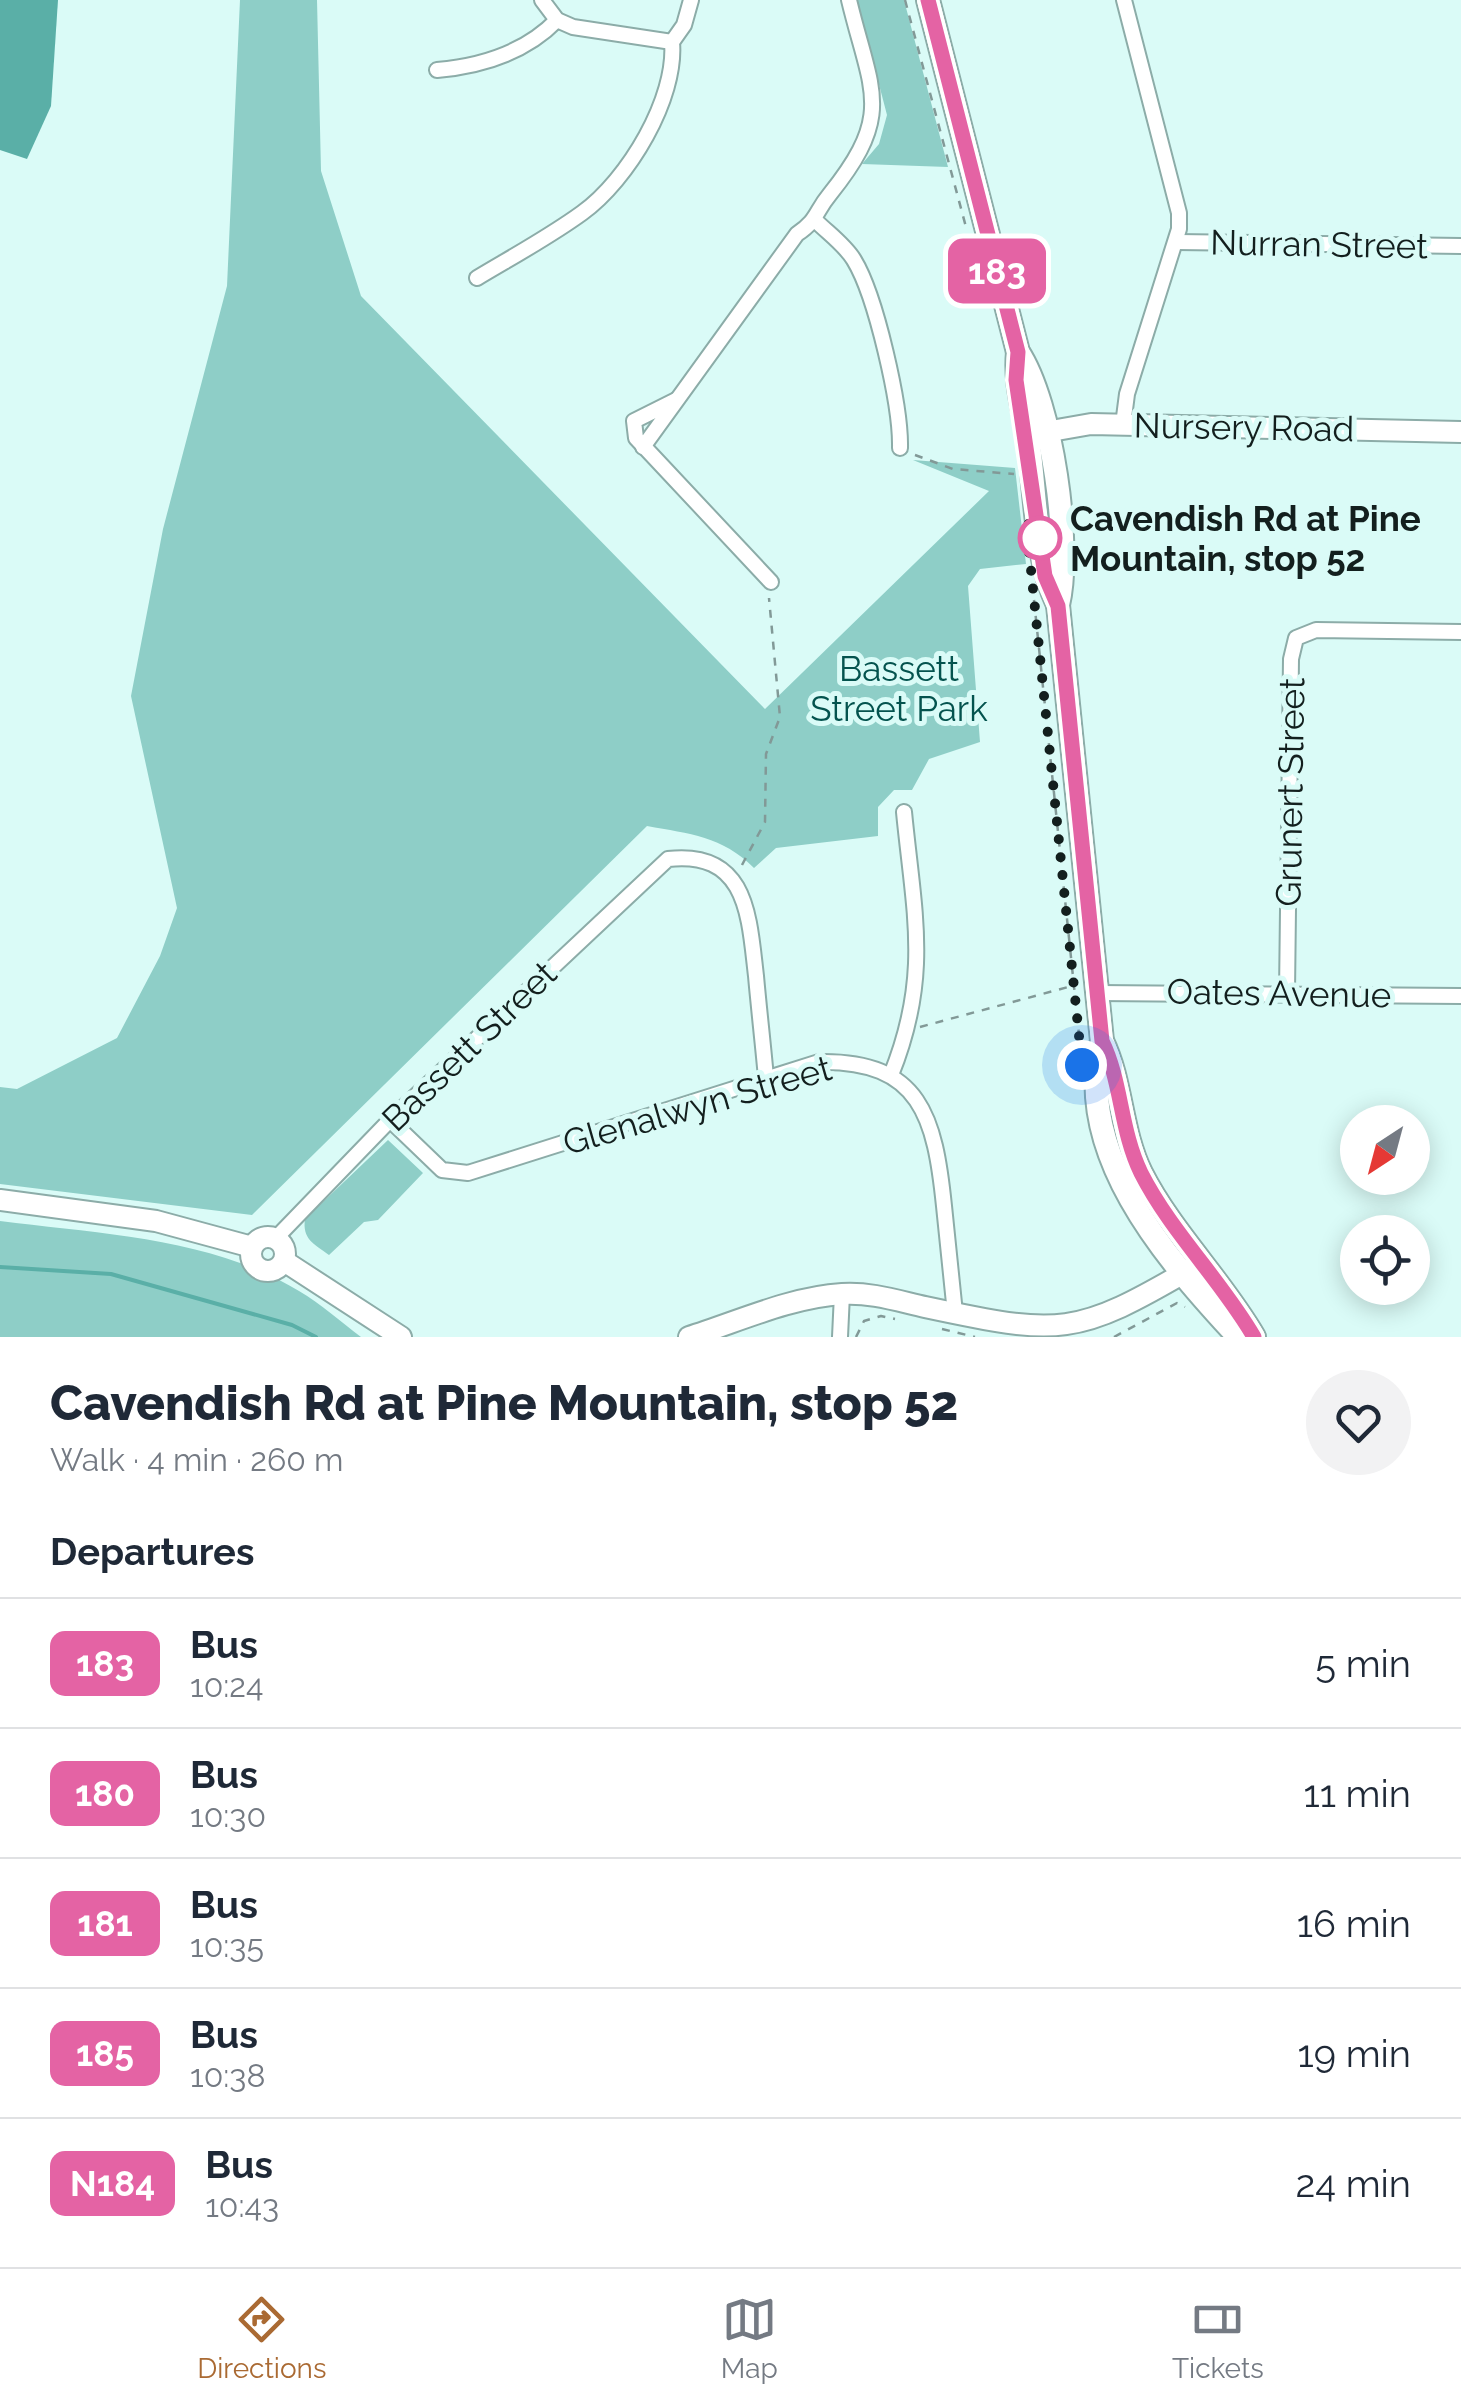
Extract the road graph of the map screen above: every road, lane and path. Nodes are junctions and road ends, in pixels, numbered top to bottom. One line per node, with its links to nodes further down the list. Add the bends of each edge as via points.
1 (542, 0): 7 (street)
2 (691, 0): 8 (street)
3 (849, 0): 10 (street, via 874,122)
4 (905, 0): 11 (path)
5 (928, 0): 18 (main road, via 1018,352 1034,375)
6 (1124, 0): 12 (street, via 1179,213)
7 (557, 20): 8 (street); 9 (street, via 538,40 503,56)
8 (672, 42): 14 (street, via 674,66 661,108 604,192 585,211)
9 (437, 70)
10 (816, 221): 15 (street, via 796,234); 20 (street, via 853,257 865,282 900,421)
11 (966, 226)
12 (1177, 242): 13 (street, Nurran Street); 16 (street)
13 (1461, 246)
14 (477, 278)
15 (682, 398): 19 (street); 19 (street, via 634,421)
16 (1123, 425): 17 (street, Nursery Road); 18 (street, Nursery Road)
17 (1461, 432)
18 (1037, 433): 28 (main road, via 1045,576 1058,606)
19 (643, 447): 22 (street)
20 (900, 448): 21 (path, via 942,466)
21 (1018, 474)
22 (771, 582): 26 (path, via 780,717 766,754 764,822)
23 (1034, 596): 27 (path)
24 (1461, 632): 29 (street, Grunert Street, via 1316,630 1296,638)
25 (904, 812): 31 (street, via 919,966)
26 (731, 878): 34 (street, via 750,916); 35 (street, Bassett Street, via 713,863 668,860)
27 (1073, 986): 31 (path); 32 (path)
28 (1098, 993): 29 (street, Oates Avenue); 40 (main road, via 1098,1092 1112,1158 1137,1208)
29 (1287, 993): 30 (street, Oates Avenue)
30 (1461, 996)
31 (909, 1030): 33 (street)
32 (1082, 1065)
33 (891, 1075): 34 (street, Glenalwyn Street, via 848,1062 818,1062); 43 (street, via 908,1086 928,1116 939,1154)
34 (766, 1078): 35 (street, Glenalwyn Street, via 468,1172 442,1170)
35 (390, 1120): 37 (street, Bassett Street)
36 (0, 1200): 38 (street, via 156,1221)
37 (276, 1238): 38 (street, via 262,1238); 39 (street)
38 (252, 1248): 39 (street, via 261,1270)
39 (284, 1261): 46 (street)
40 (1192, 1269): 43 (street, via 1118,1318 1084,1330 1043,1332); 52 (main road); 53 (main road)
41 (842, 1294): 43 (street); 47 (street); 48 (street)
42 (1186, 1308): 51 (path, via 1177,1302)
43 (955, 1313)
44 (904, 1321): 49 (path, via 864,1321)
45 (939, 1329): 50 (path)
46 (401, 1337)
47 (688, 1337)
48 (840, 1337)
49 (856, 1337)
50 (974, 1337)
51 (1114, 1337)
52 (1240, 1337)
53 (1254, 1337)

